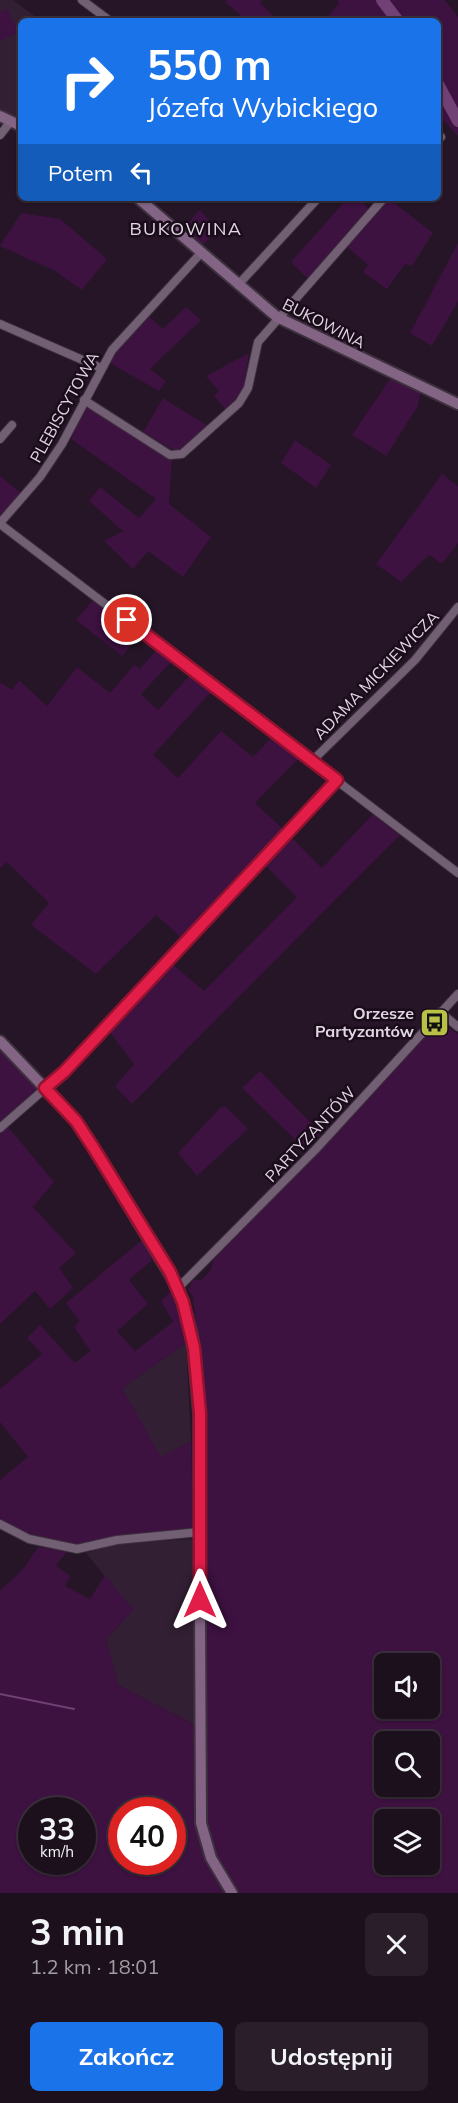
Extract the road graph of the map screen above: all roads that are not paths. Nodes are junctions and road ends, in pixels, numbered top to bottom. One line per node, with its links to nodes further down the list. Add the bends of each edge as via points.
1 (82, 0): 2 (street)
2 (106, 18)
3 (0, 116): 4 (street)
4 (16, 124): 5 (street)
5 (0, 135)
6 (141, 201): 9 (street, BUKOWINA)
7 (315, 201): 10 (street)
8 (381, 201): 11 (street)
9 (201, 253): 10 (street, BUKOWINA); 13 (street, PLEBISCYTOWA, via 112,350)
10 (238, 285): 11 (street, BUKOWINA)
11 (277, 317): 14 (street, via 255,349 244,396 179,456 170,455); 15 (street, BUKOWINA)
12 (0, 324): 13 (street)
13 (101, 368): 14 (street, PLEBISCYTOWA)
14 (84, 400): 18 (street, PLEBISCYTOWA, via 40,477)
15 (458, 404)
16 (12, 424): 17 (street)
17 (0, 439)
18 (0, 523): 20 (street)
19 (458, 607): 20 (street, ADAMA MICKIEWICZA, via 415,660)
20 (312, 761): 21 (street)
21 (337, 780): 22 (street); 27 (street)
22 (458, 873)
23 (458, 994): 24 (street, PARTYZANTÓW)
24 (440, 1012): 25 (street); 29 (street, PARTYZANTÓW, via 315,1150)
25 (458, 1027)
26 (0, 1041): 27 (street)
27 (45, 1088): 28 (street); 29 (street, via 76,1121)
28 (0, 1128)
29 (178, 1288): 31 (street, via 194,1348 200,1413)
30 (0, 1524): 31 (street, via 29,1539 77,1549 117,1540)
31 (200, 1532): 32 (street, via 201,1823 211,1858)
32 (232, 1893)

